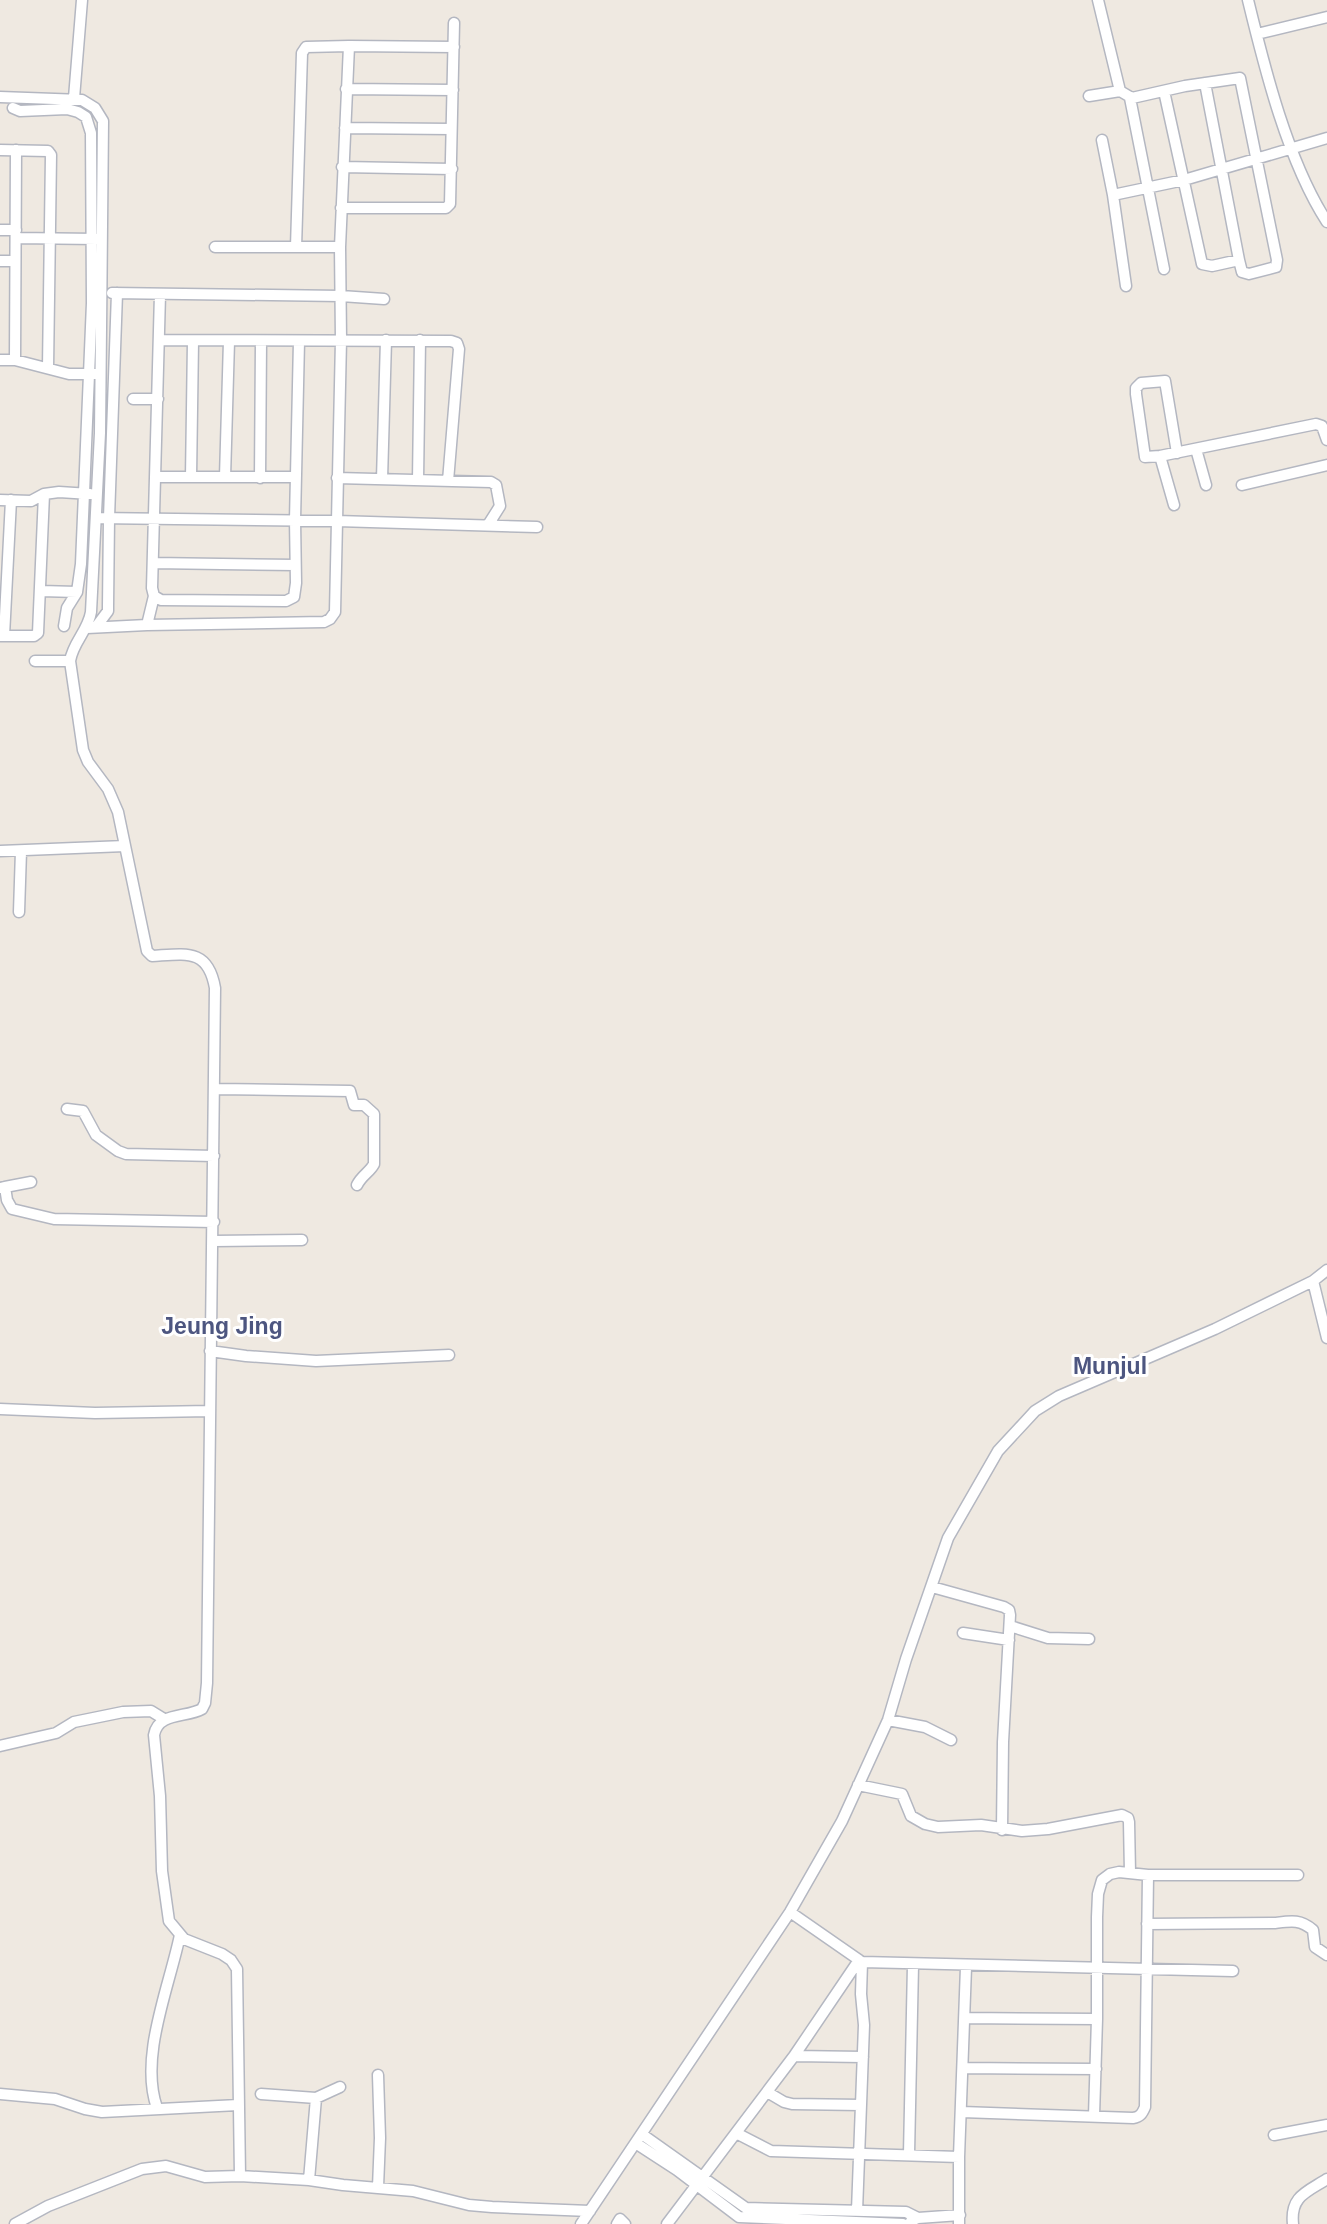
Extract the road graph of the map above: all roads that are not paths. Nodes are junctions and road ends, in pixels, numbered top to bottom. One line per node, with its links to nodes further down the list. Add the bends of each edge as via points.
1 (82, 0): 17 (street)
2 (1098, 0): 12 (street)
3 (1248, 0): 6 (street)
4 (1327, 18): 6 (street)
5 (454, 23): 8 (street)
6 (1257, 34): 24 (street)
7 (349, 46): 8 (street); 10 (street); 41 (street, via 306,47 302,53)
8 (454, 47): 11 (street)
9 (1205, 83): 13 (street); 27 (street, via 1240,78); 30 (street)
10 (346, 89): 11 (street); 20 (street)
11 (453, 90): 21 (street)
12 (1119, 91): 14 (street); 16 (street)
13 (1164, 91): 16 (street); 31 (street)
14 (1089, 96)
15 (0, 97): 18 (street)
16 (1130, 98): 32 (street)
17 (74, 99): 18 (street); 39 (street, via 89,103 103,121)
18 (14, 103): 19 (street); 39 (street, via 20,111 73,110 89,121)
19 (0, 110)
20 (345, 128): 21 (street); 28 (street)
21 (451, 129): 29 (street)
22 (1327, 138): 24 (street)
23 (1102, 140): 33 (street)
24 (1291, 149): 27 (street); 35 (street)
25 (0, 150): 26 (street)
26 (16, 150): 37 (street); 38 (street, via 48,150 51,155)
27 (1257, 159): 30 (street); 43 (street, via 1277,264 1249,274 1242,272)
28 (342, 167): 29 (street); 34 (street)
29 (452, 169): 34 (street, via 446,208)
30 (1221, 169): 31 (street); 43 (street)
31 (1184, 180): 32 (street); 43 (street, via 1202,264)
32 (1147, 189): 33 (street); 46 (street)
33 (1113, 195): 47 (street)
34 (341, 208): 42 (street)
35 (1327, 222)
36 (0, 230): 37 (street)
37 (16, 234): 38 (street); 45 (street)
38 (50, 239): 39 (street); 63 (street)
39 (97, 239): 51 (street)
40 (215, 247): 41 (street)
41 (296, 247): 42 (street)
42 (340, 247): 50 (street)
43 (1239, 260)
44 (0, 261): 45 (street)
45 (15, 261): 62 (street)
46 (1164, 269)
47 (1126, 286)
48 (117, 293): 49 (street); 51 (street); 65 (street)
49 (160, 294): 50 (street); 53 (street)
50 (341, 296): 52 (street); 54 (street)
51 (98, 299): 64 (street)
52 (384, 299)
53 (159, 340): 57 (street); 67 (street)
54 (341, 340): 55 (street); 60 (street); 78 (street)
55 (386, 340): 56 (street); 79 (street)
56 (420, 340): 80 (street); 81 (street, via 451,341 459,349)
57 (193, 341): 58 (street); 74 (street)
58 (229, 341): 59 (street); 75 (street)
59 (261, 341): 60 (street); 77 (street)
60 (299, 341): 76 (street)
61 (0, 360): 62 (street)
62 (15, 360): 63 (street)
63 (48, 368): 64 (street)
64 (97, 377): 65 (street); 85 (street)
65 (114, 384): 88 (street)
66 (133, 399): 67 (street)
67 (158, 399): 73 (street)
68 (1327, 440): 69 (street, via 1322,426 1316,424)
69 (1196, 449): 70 (street); 82 (street)
70 (1177, 453): 71 (street); 71 (street, via 1167,384 1163,380 1141,383 1136,394 1143,454)
71 (1160, 457): 87 (street)
72 (1327, 465): 83 (street)
73 (157, 477): 74 (street); 89 (street)
74 (191, 477): 75 (street)
75 (225, 477): 77 (street)
76 (296, 477): 77 (street); 90 (street)
77 (260, 478)
78 (337, 478): 79 (street); 91 (street)
79 (382, 479): 80 (street)
80 (418, 480): 81 (street)
81 (447, 481): 93 (street, via 491,481 496,485 500,506)
82 (1206, 485)
83 (1242, 485)
84 (44, 494): 85 (street); 86 (street, via 31,501); 98 (street)
85 (90, 494): 92 (street); 95 (street)
86 (6, 500): 104 (street)
87 (1174, 505)
88 (109, 518): 89 (street); 92 (street); 103 (street, via 108,611)
89 (154, 518): 90 (street); 96 (street)
90 (295, 520): 91 (street); 97 (street)
91 (337, 520): 93 (street); 101 (street, via 335,612 330,619)
92 (96, 523): 95 (street); 103 (street)
93 (488, 525): 94 (street)
94 (537, 527)
95 (83, 528): 99 (street)
96 (153, 563): 97 (street); 100 (street)
97 (295, 565): 100 (street, via 294,597 286,601 161,600)
98 (41, 591): 99 (street); 104 (street, via 38,633)
99 (77, 592): 102 (street, via 67,608)
100 (154, 596): 101 (street)
101 (147, 625): 103 (street)
102 (64, 626)
103 (91, 628): 106 (street, via 71,651)
104 (2, 636)
105 (35, 661): 106 (street)
106 (70, 661): 107 (street, via 83,750 108,789)
107 (125, 846): 109 (street); 111 (street, via 147,951 152,956 196,957 212,973)
108 (0, 851): 109 (street)
109 (21, 851): 110 (street)
110 (19, 912)
111 (215, 1089): 113 (street); 115 (street, via 352,1092 355,1105 364,1105 374,1114 374,1164)
112 (67, 1109): 113 (street, via 83,1111 96,1135 126,1154)
113 (214, 1156): 117 (street)
114 (31, 1182): 116 (street)
115 (356, 1185)
116 (3, 1187): 117 (street, via 12,1209 54,1219)
117 (214, 1222): 119 (street)
118 (302, 1240): 119 (street)
119 (214, 1241): 123 (street)
120 (1327, 1270): 121 (street)
121 (1313, 1281): 122 (street); 127 (street, via 1035,1411 998,1451 972,1494 948,1538)
122 (1327, 1338)
123 (210, 1351): 124 (street, via 316,1361); 126 (street)
124 (449, 1355)
125 (0, 1409): 126 (street)
126 (210, 1411): 132 (street, via 205,1703 195,1712)
127 (932, 1587): 128 (street, via 1004,1607 1009,1610); 133 (street)
128 (1010, 1626): 130 (street, via 1048,1638); 131 (street)
129 (963, 1633): 131 (street)
130 (1089, 1639)
131 (1009, 1640): 137 (street)
132 (164, 1719): 135 (street, via 150,1711 123,1712); 143 (street, via 154,1735 162,1871 169,1921)
133 (888, 1720): 134 (street, via 925,1727); 136 (street)
134 (951, 1740)
135 (0, 1745)
136 (858, 1785): 137 (street, via 902,1794 911,1816 925,1824); 141 (street)
137 (1002, 1830): 138 (street, via 1048,1829 1122,1815 1128,1818)
138 (1130, 1873): 139 (street); 148 (street, via 1110,1874 1102,1880)
139 (1147, 1875): 140 (street); 142 (street)
140 (1298, 1875)
141 (790, 1912): 145 (street); 171 (street)
142 (1147, 1924): 144 (street, via 1294,1920 1313,1930 1315,1947); 149 (street)
143 (180, 1935): 163 (street, via 222,1954 237,1969); 165 (street, via 152,2051 152,2093)
144 (1327, 1955)
145 (861, 1961): 146 (street); 153 (street); 154 (street)
146 (913, 1965): 147 (street); 173 (street)
147 (966, 1967): 148 (street); 151 (street)
148 (1096, 1969): 149 (street); 152 (street)
149 (1145, 1970): 150 (street); 167 (street, via 1143,2113 1133,2118)
150 (1233, 1971)
151 (964, 2018): 152 (street); 155 (street)
152 (1097, 2019): 156 (street)
153 (794, 2056): 154 (street); 159 (street)
154 (863, 2057): 164 (street)
155 (963, 2068): 156 (street); 166 (street)
156 (1096, 2069): 167 (street)
157 (378, 2075): 179 (street)
158 (340, 2087): 162 (street)
159 (767, 2092): 164 (street, via 792,2104); 169 (street)
160 (0, 2094): 165 (street, via 55,2099 102,2112)
161 (261, 2094): 162 (street)
162 (316, 2098): 177 (street)
163 (238, 2105): 165 (street); 175 (street)
164 (862, 2105): 172 (street)
165 (157, 2108)
166 (962, 2112): 167 (street); 174 (street)
167 (1094, 2116)
168 (1327, 2124): 170 (street)
169 (736, 2133): 172 (street, via 771,2151); 178 (street)
170 (1274, 2135)
171 (640, 2139): 178 (street); 180 (street)
172 (859, 2153): 173 (street); 181 (street)
173 (909, 2154): 174 (street)
174 (959, 2157): 185 (street)
175 (240, 2176): 177 (street); 186 (street, via 205,2177 166,2166 142,2169)
176 (1327, 2179): 192 (street, via 1294,2204)
177 (309, 2180): 179 (street)
178 (699, 2180): 183 (street); 190 (street)
179 (378, 2187): 180 (street, via 469,2205)
180 (590, 2211): 187 (street)
181 (857, 2211): 182 (street); 183 (street)
182 (906, 2212): 184 (street); 191 (street)
183 (741, 2216): 191 (street)
184 (918, 2218): 185 (street); 191 (street)
185 (960, 2220)
186 (15, 2224)
187 (581, 2224)
188 (618, 2224): 189 (street, via 620,2219)
189 (625, 2224)
190 (667, 2224)
191 (905, 2224)
192 (1293, 2224)

